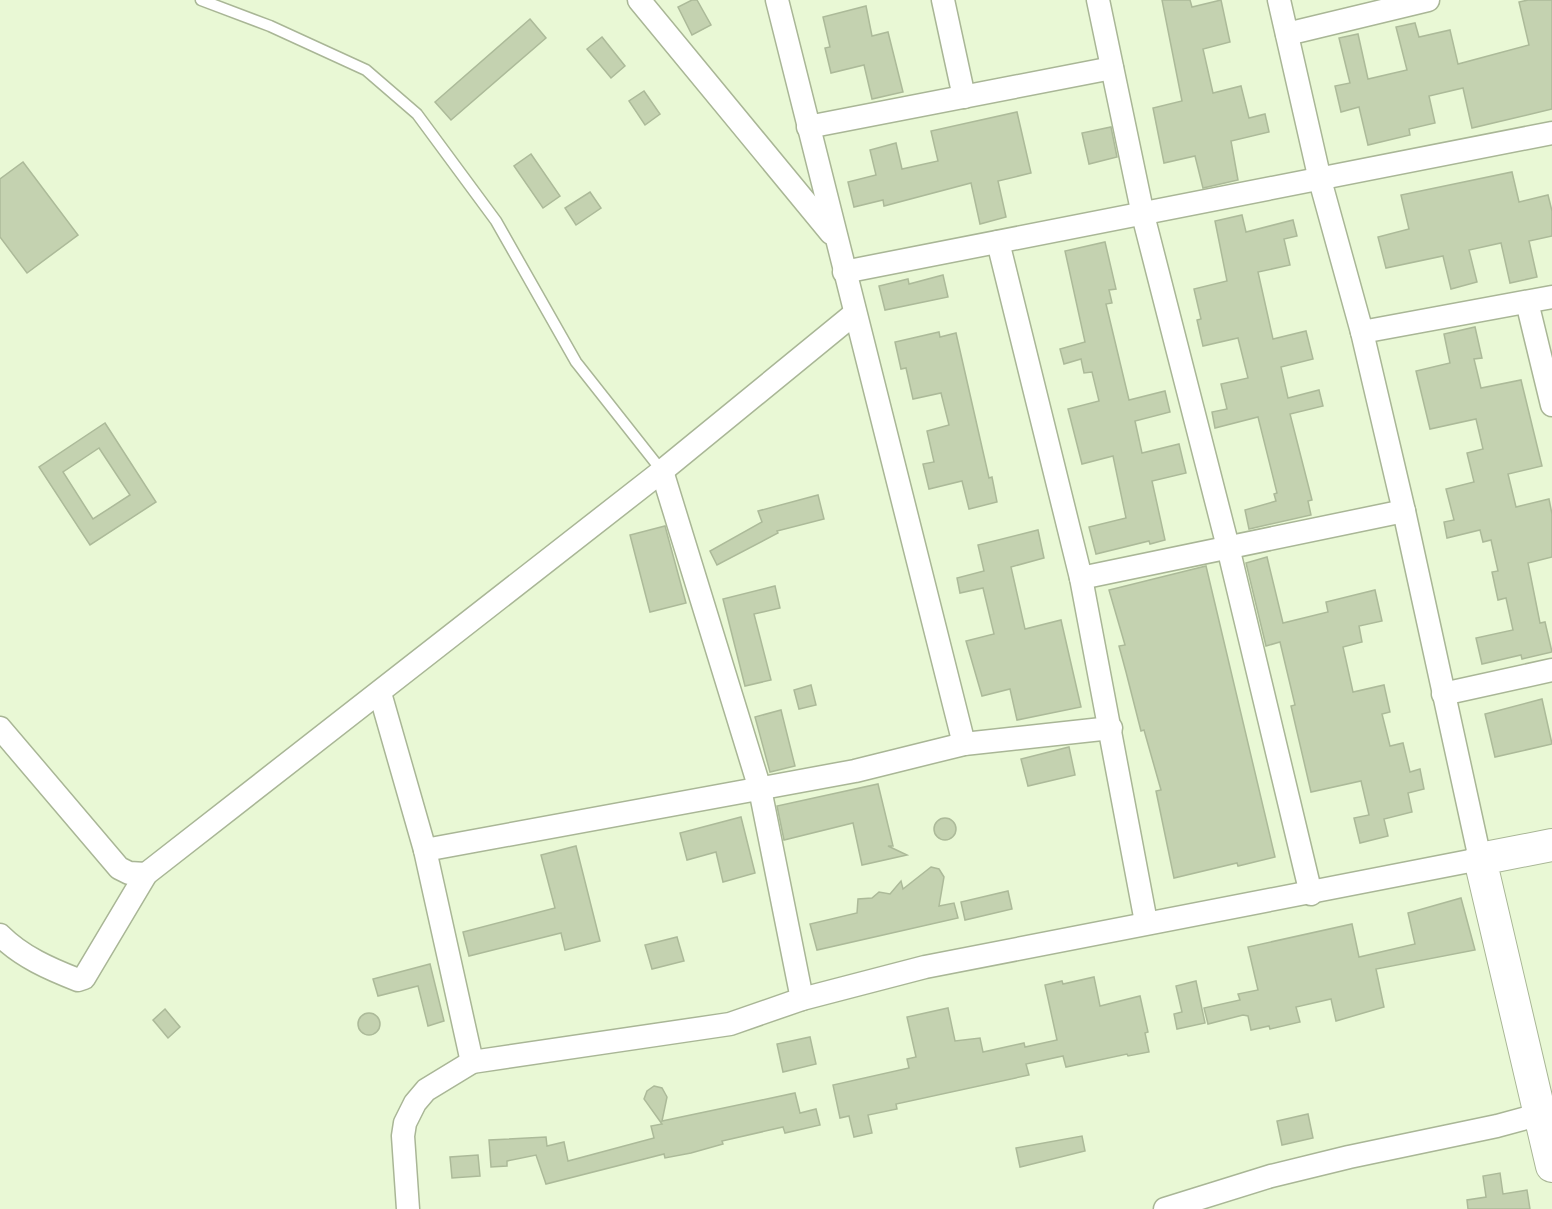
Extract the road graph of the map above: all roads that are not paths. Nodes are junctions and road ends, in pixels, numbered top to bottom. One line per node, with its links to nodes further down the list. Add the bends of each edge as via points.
1 (201, 0): 23 (lane, via 270,26 366,70 417,114 496,221 576,362)
2 (639, 0): 15 (street)
3 (777, 0): 11 (street)
4 (943, 0): 10 (street)
5 (1098, 0): 9 (street)
6 (1279, 0): 8 (street)
7 (1428, 0): 8 (street)
8 (1287, 34): 13 (street)
9 (1112, 68): 10 (street); 14 (street)
10 (963, 97): 11 (street)
11 (808, 127): 15 (street)
12 (1552, 132): 13 (street)
13 (1320, 180): 14 (street); 21 (street)
14 (1143, 215): 16 (street); 25 (street)
15 (836, 240): 17 (street)
16 (998, 242): 17 (street); 26 (street)
17 (844, 272): 20 (street)
18 (1552, 297): 19 (street)
19 (1527, 302): 21 (street); 22 (street)
20 (854, 314): 23 (street); 32 (street)
21 (1362, 332): 24 (street)
22 (1552, 405)
23 (662, 471): 28 (street); 33 (street)
24 (1404, 511): 25 (street); 29 (street)
25 (1228, 547): 26 (street); 38 (street)
26 (1081, 578): 31 (street)
27 (1552, 670): 29 (street)
28 (380, 693): 35 (street); 37 (street)
29 (1443, 694): 36 (street)
30 (0, 728): 37 (street, via 118,868)
31 (1111, 728): 32 (street); 39 (street)
32 (964, 744): 33 (street)
33 (760, 789): 35 (street); 41 (street)
34 (1552, 845): 36 (street)
35 (425, 850): 42 (street)
36 (1480, 860): 38 (street); 43 (street)
37 (146, 874): 40 (street, via 81,980 46,967 9,945)
38 (1311, 894): 39 (street)
39 (1146, 922): 41 (street, via 913,969)
40 (0, 935)
41 (802, 999): 42 (street, via 730,1024)
42 (472, 1062): 46 (street, via 426,1090 410,1112 403,1136)
43 (1546, 1112): 44 (street); 45 (street, via 1349,1157)
44 (1552, 1166)
45 (1229, 1200): 47 (street)
46 (408, 1209)
47 (1166, 1209)

